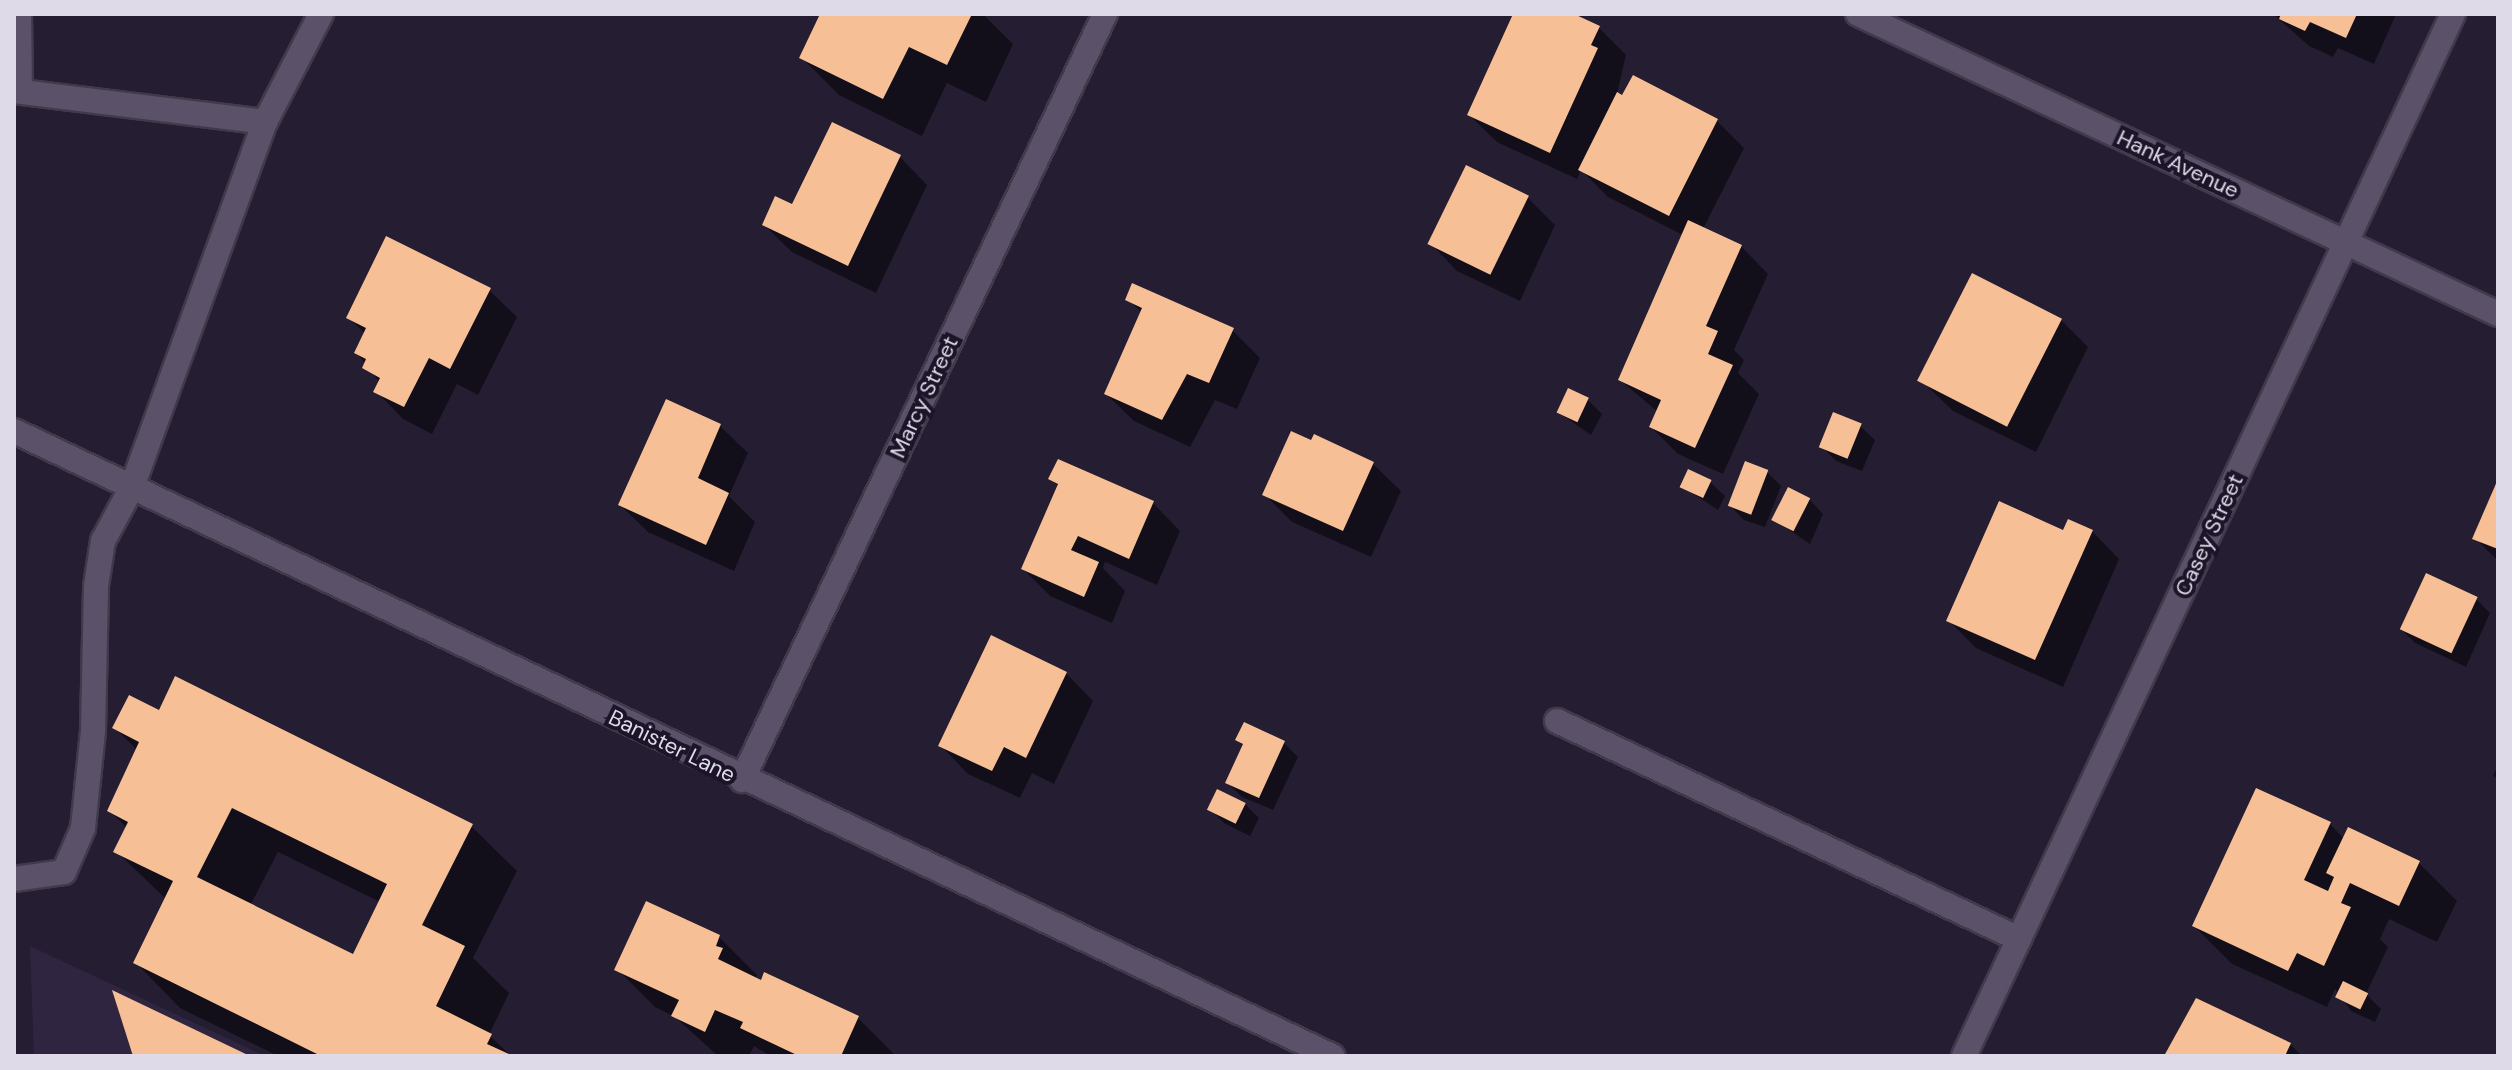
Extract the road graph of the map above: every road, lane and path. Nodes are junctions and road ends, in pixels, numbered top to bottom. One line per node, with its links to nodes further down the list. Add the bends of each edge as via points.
1 (19, 14): 6 (street)
2 (321, 14): 7 (street)
3 (1105, 14): 13 (street, Marcy Street)
4 (1858, 14): 8 (street, Hank Avenue)
5 (2453, 14): 8 (street, Casey Street)
6 (17, 91): 7 (street)
7 (265, 122): 11 (street)
8 (2347, 243): 9 (street, Hank Avenue); 15 (street, Casey Street)
9 (2498, 314)
10 (14, 431): 11 (street, Banister Lane)
11 (132, 487): 13 (street, Banister Lane); 14 (street, via 103,541 96,586 93,731 83,828 64,872)
12 (1557, 721): 15 (street)
13 (742, 780): 16 (street, Banister Lane)
14 (14, 879)
15 (2019, 939): 17 (street, Casey Street)
16 (1332, 1056)
17 (1964, 1056)

